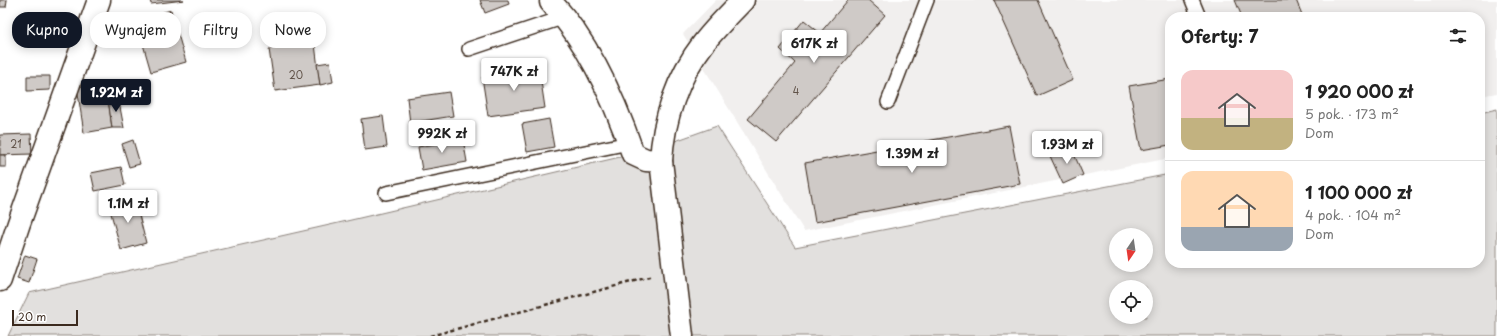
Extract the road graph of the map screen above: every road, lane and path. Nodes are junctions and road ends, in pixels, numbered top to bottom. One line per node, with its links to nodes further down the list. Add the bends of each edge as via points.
1 (99, 0): 14 (street)
2 (743, 0): 11 (street, via 703,44 683,74 664,135)
3 (928, 0): 9 (lane)
4 (1192, 0): 6 (lane)
5 (551, 2): 7 (street)
6 (1197, 12)
7 (565, 17): 8 (lane); 10 (street, via 592,61)
8 (469, 49)
9 (888, 102)
10 (629, 142): 11 (street, via 633,154 646,160); 12 (lane)
11 (661, 161): 13 (street)
12 (386, 193)
13 (674, 270): 15 (path); 16 (street)
14 (0, 280)
15 (430, 336)
16 (682, 336)

